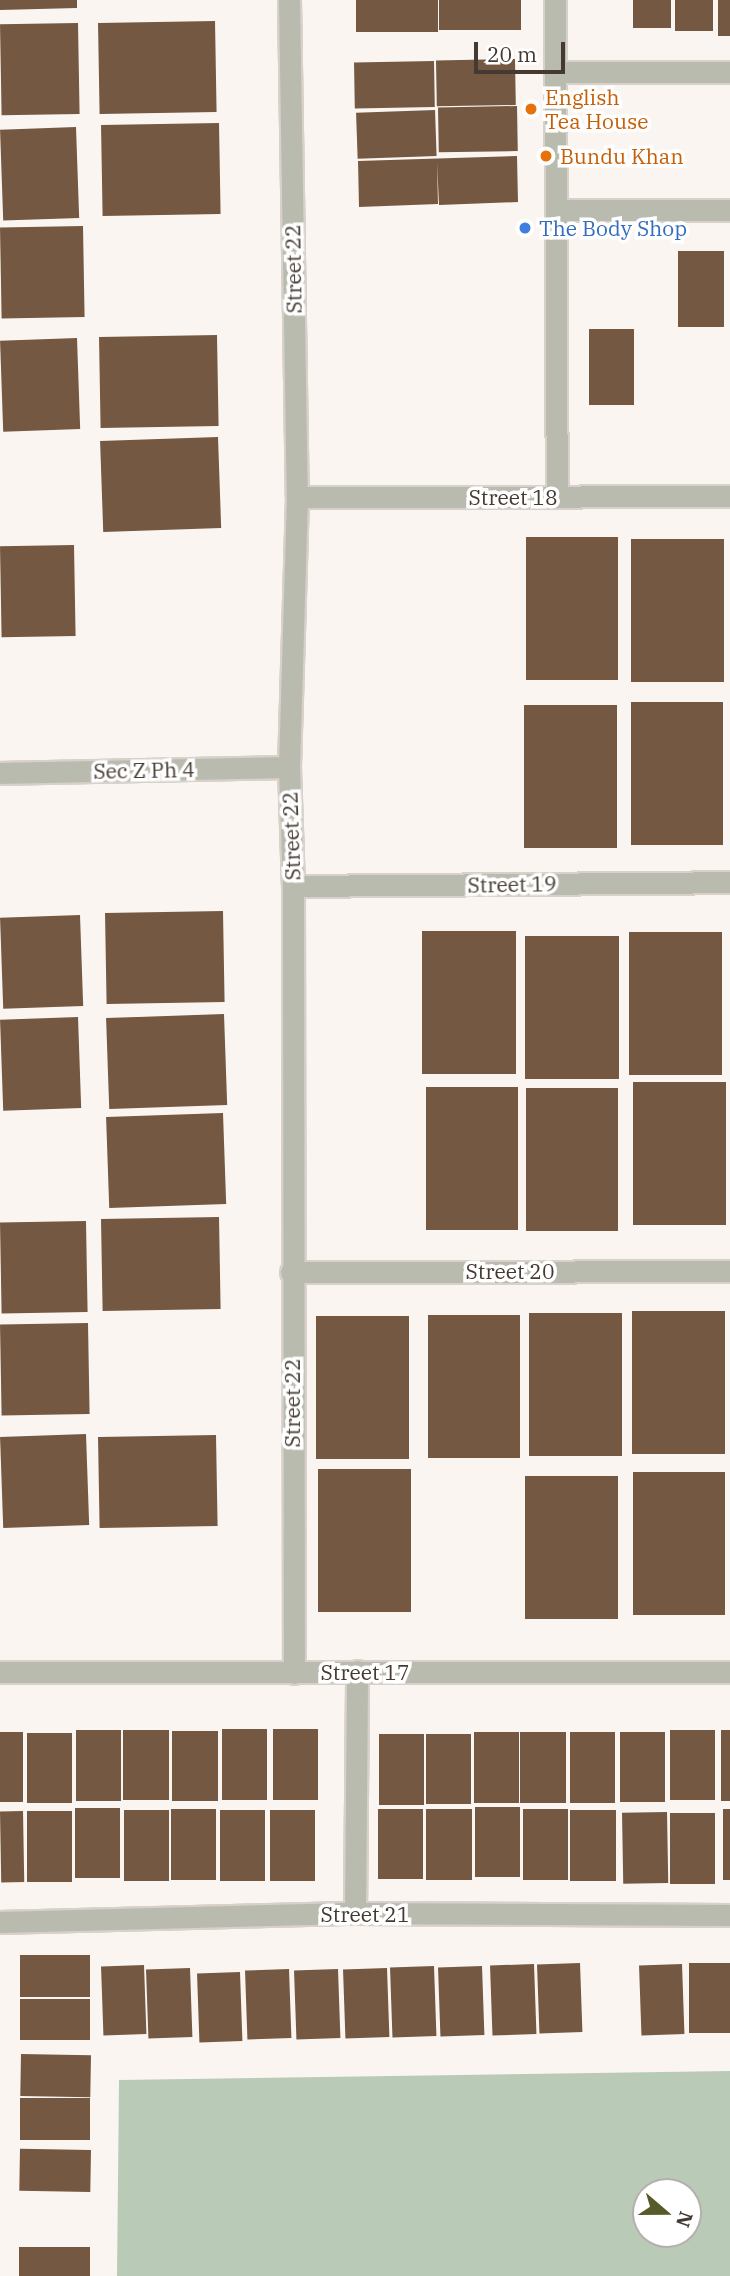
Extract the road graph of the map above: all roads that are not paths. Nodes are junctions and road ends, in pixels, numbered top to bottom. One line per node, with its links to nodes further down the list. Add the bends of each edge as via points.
1 (289, 0): 9 (street, Street 22)
2 (555, 0): 3 (street)
3 (555, 72): 4 (street); 5 (street)
4 (730, 72)
5 (557, 210): 6 (street); 7 (street)
6 (730, 210)
7 (558, 496): 8 (street, Street 18); 9 (street, Street 18)
8 (730, 496)
9 (297, 497): 10 (street, Street 22)
10 (289, 767): 11 (street, Sec Z Ph 4); 13 (street, Street 22)
11 (0, 773)
12 (730, 882): 13 (street, Street 19)
13 (293, 886): 15 (street, Street 22)
14 (730, 1271): 15 (street, Street 20)
15 (291, 1272): 19 (street, Street 22)
16 (357, 1671): 18 (street, Street 17); 19 (street, Street 17); 20 (street)
17 (0, 1672): 19 (street, Street 17)
18 (730, 1672)
19 (294, 1673)
20 (355, 1913): 21 (street, Street 21); 22 (street, Street 21)
21 (730, 1915)
22 (0, 1922)

